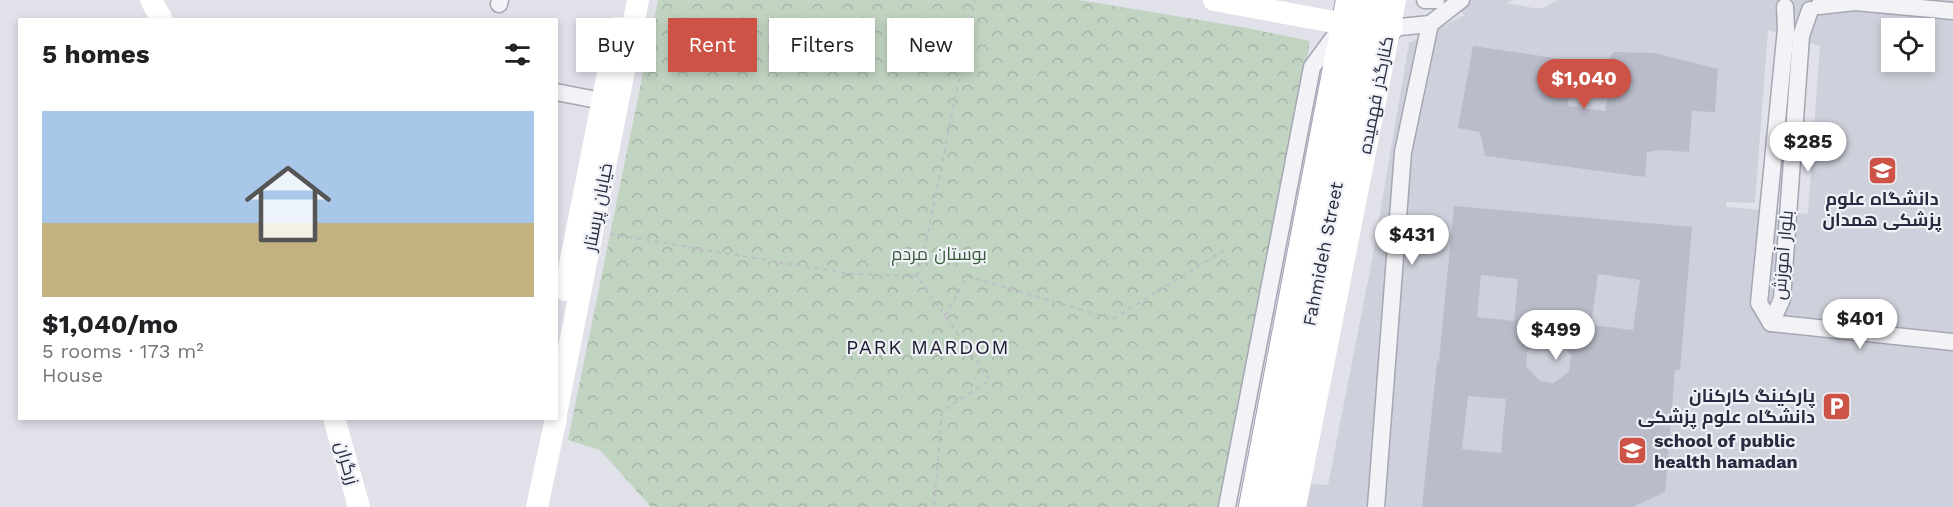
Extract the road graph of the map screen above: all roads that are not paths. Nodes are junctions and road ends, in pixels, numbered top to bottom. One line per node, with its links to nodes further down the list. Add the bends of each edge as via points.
1 (151, 0): 14 (street)
2 (623, 0): 17 (street, خیابان پرستار)
3 (638, 0): 23 (street, خیابان پرستار)
4 (1214, 0): 13 (street)
5 (1372, 0): 13 (main road, Fahmideh Street)
6 (1395, 0): 13 (street, کنارگذر فهمیده)
7 (1425, 0): 8 (street)
8 (1436, 0)
9 (1461, 0): 15 (street)
10 (1780, 2): 11 (street, via 1800,12); 18 (street, بلوار آموزش, via 1786,29)
11 (1818, 6): 12 (street, via 1855,2); 19 (street, بلوار آموزش, via 1801,36)
12 (1953, 11)
13 (1353, 16): 15 (street); 30 (street, کنارگذر فهمیده, via 1312,68); 31 (main road, Fahmideh Street); 32 (main road, Fahmideh Street); 33 (street, کنارگذر فهمیده)
14 (161, 18)
15 (1430, 24): 34 (street, via 1403,152)
16 (558, 92): 17 (street)
17 (602, 101): 21 (street, خیابان پرستار)
18 (1770, 197): 19 (street); 20 (street, بلوار آموزش, via 1759,303)
19 (1788, 199): 20 (street, بلوار آموزش, via 1782,299)
20 (1771, 323): 22 (street)
21 (558, 324)
22 (1953, 342)
23 (558, 404)
24 (335, 420): 27 (street, زرگران)
25 (540, 420): 28 (street)
26 (556, 420): 29 (street)
27 (358, 507)
28 (523, 507)
29 (537, 507)
30 (1227, 507)
31 (1252, 507)
32 (1274, 507)
33 (1295, 507)
34 (1376, 507)

